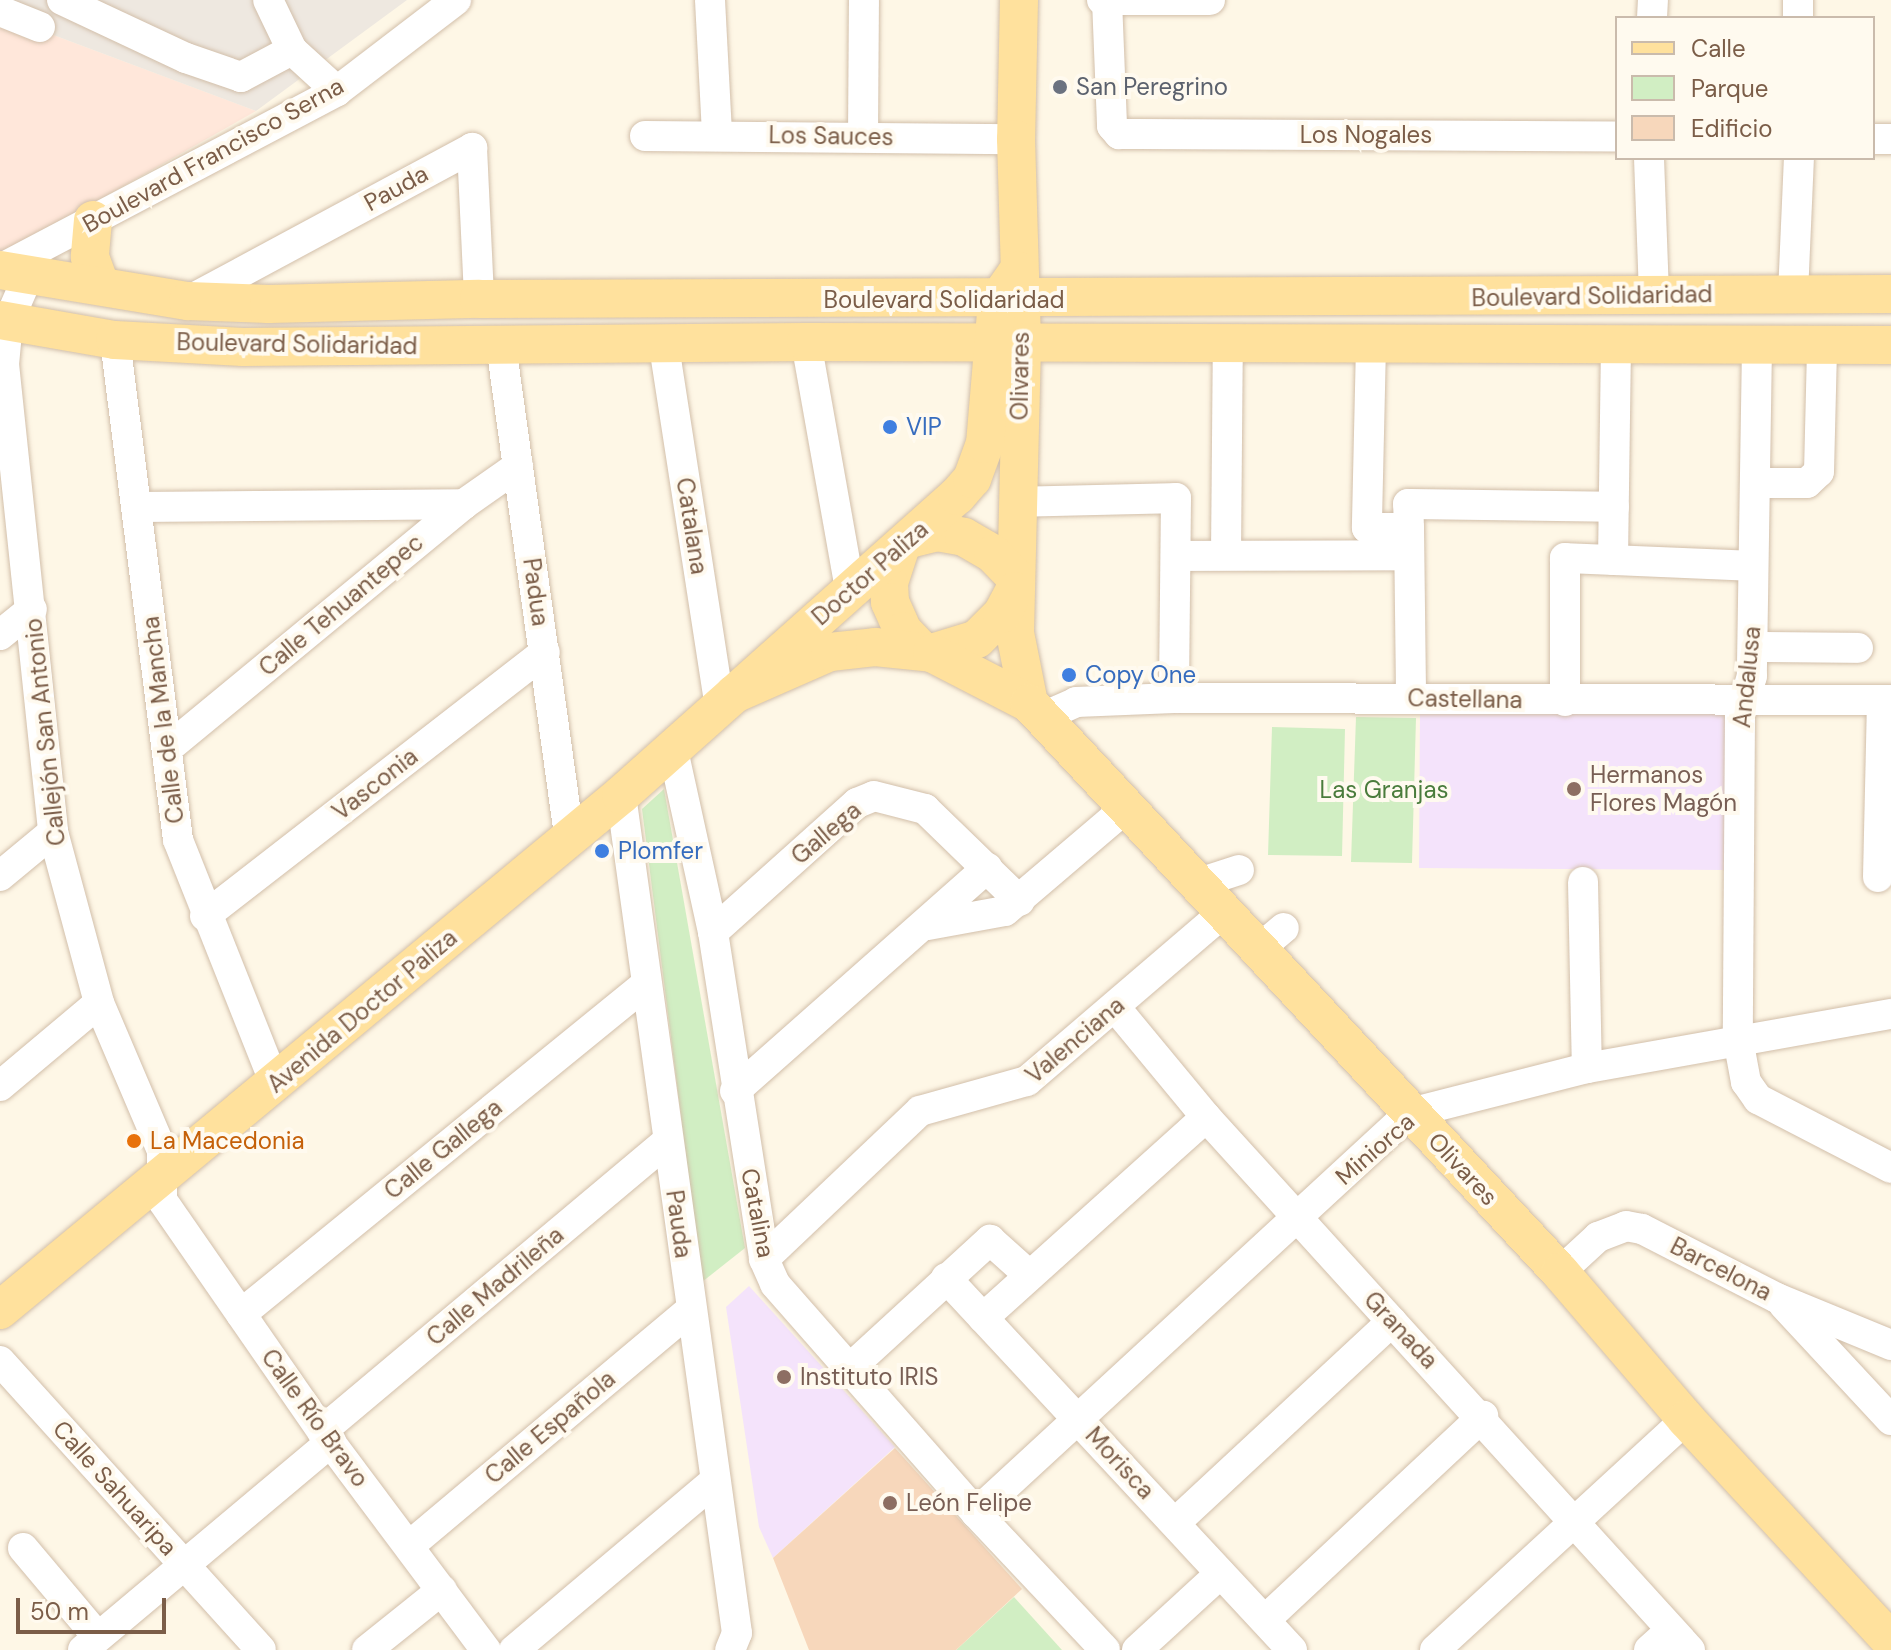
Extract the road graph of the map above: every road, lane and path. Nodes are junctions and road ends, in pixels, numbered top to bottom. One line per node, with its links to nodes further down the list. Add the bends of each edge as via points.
1 (62, 0): 11 (street, via 186,58 241,77)
2 (268, 0): 11 (street)
3 (456, 0): 12 (street, Boulevard Francisco Serna)
4 (710, 0): 13 (street)
5 (864, 0): 15 (street)
6 (1019, 0): 17 (main road, Olivares)
7 (1105, 0): 8 (street); 16 (street, Los Nogales, via 1115,131)
8 (1210, 0)
9 (0, 11): 10 (street)
10 (40, 27)
11 (292, 50): 12 (street)
12 (337, 91): 20 (street, Boulevard Francisco Serna)
13 (717, 133): 14 (street, Los Sauces); 15 (street, Los Sauces)
14 (645, 136)
15 (863, 137): 17 (street, Los Sauces)
16 (1615, 137)
17 (1016, 139): 23 (main road, Olivares)
18 (1649, 160): 26 (street)
19 (1799, 160): 24 (street)
20 (93, 220): 21 (street, Boulevard Francisco Serna); 22 (main road, via 90,257)
21 (10, 271): 22 (main road, Boulevard Solidaridad); 29 (street, Callejón San Antonio)
22 (100, 284): 28 (main road, Boulevard Solidaridad)
23 (1012, 291): 26 (main road, Boulevard Solidaridad); 27 (main road, Boulevard Solidaridad); 34 (main road, Olivares)
24 (1793, 294): 25 (main road, Boulevard Solidaridad); 26 (main road, Boulevard Solidaridad)
25 (1891, 294)
26 (1654, 296)
27 (479, 299): 28 (main road, Boulevard Solidaridad); 28 (street, Pauda, via 472,148)
28 (188, 301)
29 (4, 321): 30 (main road, Boulevard Solidaridad); 42 (street, Callejón San Antonio)
30 (115, 340): 32 (main road, Boulevard Solidaridad, via 243,347); 48 (street, Calle de la Mancha)
31 (806, 342): 33 (main road, Boulevard Solidaridad); 36 (main road, Boulevard Solidaridad); 58 (street)
32 (501, 345): 36 (main road, Boulevard Solidaridad); 44 (street, Padua)
33 (915, 345): 34 (main road, Boulevard Solidaridad); 43 (main road, via 966,378)
34 (1007, 345): 37 (main road, Boulevard Solidaridad); 43 (main road, Doctor Paliza); 46 (main road, Olivares)
35 (1891, 345): 40 (main road, Boulevard Solidaridad)
36 (664, 346): 67 (street, Catalana)
37 (1228, 346): 41 (main road, Boulevard Solidaridad); 53 (street)
38 (1616, 346): 39 (main road, Boulevard Solidaridad); 41 (main road, Boulevard Solidaridad); 49 (street)
39 (1757, 346): 40 (main road, Boulevard Solidaridad); 45 (street, Andalusa)
40 (1822, 346): 45 (street, via 1819,472 1807,483)
41 (1370, 362): 51 (street, via 1367,528)
42 (2, 365): 50 (street, Callejón San Antonio)
43 (986, 419): 52 (main road, Doctor Paliza, via 985,444 972,479)
44 (518, 466): 47 (street, Calle Tehuantepec); 63 (street, Padua)
45 (1755, 483): 56 (street, Andalusa)
46 (1016, 502): 54 (street, via 1176,498); 57 (main road, Olivares)
47 (464, 504): 48 (street); 72 (street, Calle Tehuantepec)
48 (138, 507): 72 (street, Calle de la Mancha)
49 (1614, 507): 51 (street, via 1408,504); 55 (street)
50 (10, 529): 59 (street, Callejón San Antonio)
51 (1409, 541): 53 (street); 66 (street)
52 (907, 543): 57 (main road, via 937,532 964,537 993,554); 58 (main road, Doctor Paliza); 64 (main road, via 889,583 890,602 903,631)
53 (1226, 555): 54 (street)
54 (1178, 556): 65 (street)
55 (1613, 560): 56 (street); 70 (street, via 1565,558)
56 (1752, 566): 61 (street, Andalusa)
57 (1015, 584): 64 (main road, via 1002,614 977,639); 71 (main road, Olivares, via 1016,655)
58 (850, 590): 67 (main road, Doctor Paliza)
59 (32, 609): 60 (street); 76 (street, Callejón San Antonio)
60 (0, 635)
61 (1753, 647): 62 (street); 68 (street, Andalusa, via 1752,676)
62 (1858, 648)
63 (545, 652): 77 (street, Padua); 86 (street, Vasconia)
64 (927, 652): 67 (main road, Olivares, via 875,647 830,652); 71 (main road, Olivares)
65 (1174, 698): 66 (street, Castellana); 71 (street, Castellana, via 1076,702)
66 (1411, 698): 70 (street, Castellana)
67 (727, 700): 73 (main road, Avenida Doctor Paliza)
68 (1743, 700): 69 (street, Castellana); 70 (street, Castellana); 93 (street, Andalusa)
69 (1887, 700): 81 (street)
70 (1565, 701)
71 (1036, 710): 75 (main road, Olivares)
72 (167, 749): 86 (street, Calle de la Mancha, via 178,840)
73 (673, 750): 74 (main road, Avenida Doctor Paliza); 88 (street, Catalina)
74 (621, 795): 77 (main road, Avenida Doctor Paliza); 89 (street, Pauda)
75 (1126, 808): 83 (main road, Olivares); 84 (street)
76 (53, 832): 80 (street); 90 (street, Callejón San Antonio)
77 (569, 838): 95 (main road, Avenida Doctor Paliza)
78 (987, 868): 84 (street, Gallega); 87 (street); 88 (street, Gallega, via 917,804 874,796 857,803)
79 (1239, 870): 83 (street)
80 (0, 876)
81 (1878, 877)
82 (1583, 882): 94 (street)
83 (1199, 883): 85 (main road, Olivares)
84 (1020, 901): 87 (street, via 997,914)
85 (1225, 911): 91 (street, Valenciana); 98 (main road, Olivares, via 1272,938)
86 (205, 916): 95 (street, Calle de la Mancha)
87 (924, 926): 97 (street)
88 (713, 932): 97 (street, Catalina)
89 (646, 984): 100 (street, Pauda); 111 (street, Calle Gallega)
90 (99, 1003): 96 (street); 102 (street, Callejón San Antonio, via 162,1151)
91 (1115, 1007): 99 (street, Granada); 104 (street, Valenciana, via 1027,1081 920,1111)
92 (1891, 1014): 93 (street, Miniorca)
93 (1738, 1039): 94 (street, Miniorca); 101 (street, Andalusa, via 1746,1082 1758,1099)
94 (1587, 1068): 98 (street, Miniorca)
95 (275, 1084): 102 (main road, Avenida Doctor Paliza)
96 (0, 1086)
97 (735, 1091): 104 (street, Catalina)
98 (1410, 1113): 103 (street, Miniorca); 105 (main road, Olivares)
99 (1206, 1117): 103 (street, Granada); 106 (street)
100 (667, 1142): 109 (street, Pauda); 121 (street, Calle Madrileña)
101 (1891, 1168)
102 (162, 1177): 110 (main road, Avenida Doctor Paliza); 111 (street, Calle Río Bravo, via 162,1200)
103 (1299, 1218): 113 (street, Granada); 118 (street, Miniorca)
104 (764, 1259): 116 (street, Catalina, via 775,1284)
105 (1560, 1272): 108 (street, Barcelona, via 1598,1237 1626,1226); 119 (main road, Olivares)
106 (1029, 1275): 107 (street, via 990,1240); 112 (street)
107 (946, 1278): 112 (street, Morisca); 116 (street)
108 (1777, 1298): 114 (street, Barcelona); 120 (street)
109 (691, 1309): 122 (street, Pauda); 126 (street, Calle Española)
110 (0, 1310)
111 (241, 1314): 121 (street, Calle Río Bravo)
112 (983, 1318): 118 (street, Morisca)
113 (1392, 1321): 117 (street, Granada); 125 (street)
114 (1891, 1345)
115 (0, 1361): 128 (street, Calle Sahuaripa)
116 (848, 1370): 123 (street, Catalina)
117 (1483, 1416): 124 (street, Granada); 131 (street)
118 (1078, 1418): 123 (street, Miniorca); 125 (street, Morisca)
119 (1686, 1419): 124 (street); 133 (main road, Olivares)
120 (1891, 1420)
121 (326, 1436): 126 (street, Calle Río Bravo); 128 (street, Calle Madrileña)
122 (715, 1481): 138 (street); 139 (street, Pauda, via 737,1633)
123 (976, 1513): 140 (street, Catalina)
124 (1575, 1519): 132 (street, Granada); 143 (street)
125 (1175, 1523): 129 (street, Morisca)
126 (409, 1546): 130 (street, Calle Río Bravo)
127 (23, 1548): 134 (street)
128 (184, 1565): 134 (street, Calle Madrileña); 135 (street, Calle Sahuaripa)
129 (1220, 1574): 131 (street, Morisca); 141 (street)
130 (442, 1590): 136 (street); 137 (street, Calle Río Bravo)
131 (1265, 1620): 142 (street, Morisca)
132 (1680, 1640): 144 (street)
133 (1891, 1641)
134 (90, 1643)
135 (261, 1650)
136 (367, 1650)
137 (486, 1650)
138 (514, 1650)
139 (730, 1650)
140 (1105, 1650)
141 (1137, 1650)
142 (1292, 1650)
143 (1435, 1650)
144 (1649, 1650)

